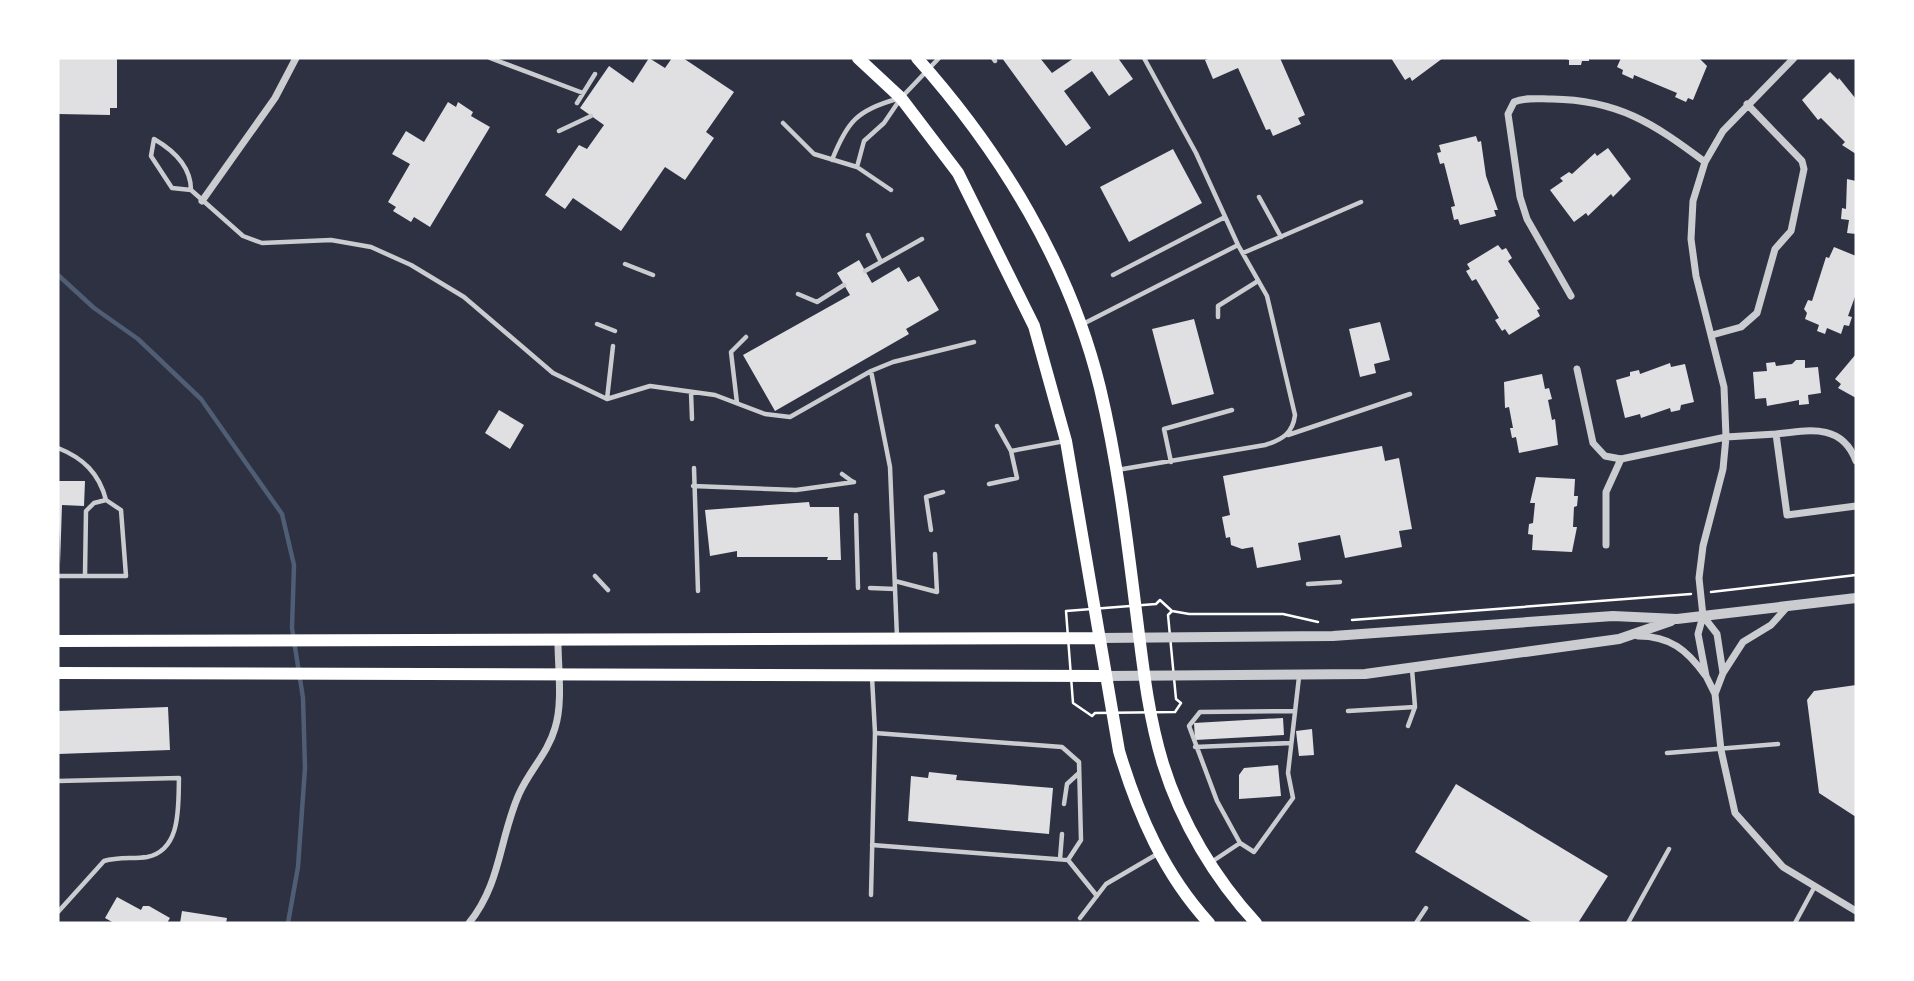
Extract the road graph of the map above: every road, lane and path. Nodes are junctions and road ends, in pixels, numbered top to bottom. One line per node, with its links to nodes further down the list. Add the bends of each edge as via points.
1 (296, 58): 23 (street, via 275,98)
2 (490, 58): 10 (lane)
3 (858, 58): 11 (main road)
4 (917, 58): 8 (main road)
5 (939, 58): 8 (lane)
6 (1144, 58): 25 (lane)
7 (1794, 58): 13 (street)
8 (927, 69): 11 (lane); 42 (main road, via 1011,179 1062,278)
9 (595, 74): 10 (lane)
10 (583, 93): 12 (lane)
11 (901, 98): 17 (lane, via 868,107 843,135); 19 (lane, via 864,141); 60 (main road, via 958,173 987,227 1034,326)
12 (577, 103)
13 (1747, 104): 18 (street, via 1723,131); 44 (street, via 1802,161 1804,169 1791,231 1775,249 1757,313 1741,327)
14 (591, 116): 16 (lane)
15 (783, 122): 17 (lane, via 814,154)
16 (559, 131)
17 (832, 160): 19 (lane)
18 (1705, 162): 39 (street, via 1658,127 1603,103 1586,99 1514,102 1508,114 1520,197 1527,219); 44 (street, via 1693,201 1691,239)
19 (857, 167): 21 (lane)
20 (191, 190): 20 (lane, via 191,175 169,148 154,139 151,156 172,188); 23 (lane)
21 (891, 190)
22 (1259, 197): 27 (lane)
23 (202, 201): 52 (lane, via 243,236 262,243 331,240 371,247 411,265 464,297 553,373)
24 (1361, 202): 27 (lane)
25 (1225, 217): 29 (lane); 35 (lane)
26 (868, 235): 31 (lane)
27 (1281, 236): 30 (lane)
28 (922, 239): 31 (lane)
29 (1238, 245): 30 (lane); 42 (lane)
30 (1243, 253): 36 (lane)
31 (881, 262): 33 (lane)
32 (625, 264): 34 (lane)
33 (865, 271)
34 (653, 275)
35 (1113, 275)
36 (1258, 281): 40 (lane, via 1218,306); 57 (lane, via 1267,296 1295,415)
37 (844, 285): 38 (lane, via 817,303)
38 (798, 294)
39 (1572, 296)
40 (1218, 317)
41 (597, 324): 43 (lane)
42 (1080, 326): 67 (main road, via 1100,387)
43 (615, 331)
44 (1712, 335): 59 (street, via 1724,387)
45 (746, 337): 53 (lane, via 731,352)
46 (974, 342): 49 (lane)
47 (613, 346): 52 (lane)
48 (1577, 369): 63 (street, via 1593,443 1605,456)
49 (871, 371): 53 (lane, via 790,417); 82 (lane, via 890,467)
50 (691, 392): 52 (lane, via 650,386); 53 (lane); 55 (lane)
51 (1410, 394): 57 (lane)
52 (607, 398)
53 (737, 403)
54 (1232, 410): 65 (lane, via 1164,429)
55 (692, 419)
56 (997, 426): 62 (lane)
57 (1287, 435): 65 (lane, via 1265,446)
58 (1776, 435): 59 (street); 64 (street, via 1827,431 1840,438); 73 (street, via 1787,515)
59 (1727, 436): 63 (street); 90 (street, via 1703,546)
60 (1066, 441): 62 (lane); 94 (main road)
61 (58, 448): 72 (lane, via 77,456 101,480)
62 (1011, 451): 69 (lane, via 1017,478)
63 (1621, 459): 76 (street, via 1606,492)
64 (1856, 461)
65 (1171, 462): 67 (lane)
66 (694, 468): 70 (lane)
67 (1116, 470): 92 (main road)
68 (842, 474): 70 (lane, via 854,482 796,490)
69 (989, 484)
70 (694, 486): 89 (lane)
71 (943, 492): 75 (lane, via 926,496)
72 (106, 500): 78 (lane, via 86,511); 78 (lane, via 121,510 126,576)
73 (1856, 506)
74 (856, 515): 85 (lane)
75 (931, 530)
76 (1606, 545)
77 (935, 554): 82 (lane, via 937,592)
78 (85, 575): 80 (lane)
79 (1856, 575): 90 (path)
80 (58, 576)
81 (595, 576): 88 (lane)
82 (895, 581): 87 (lane)
83 (1340, 582): 84 (lane)
84 (1308, 584)
85 (858, 588)
86 (870, 588): 87 (lane)
87 (895, 589): 101 (lane)
88 (608, 590)
89 (698, 592)
90 (1699, 593): 96 (street); 98 (path)
91 (1856, 598): 93 (street)
92 (1136, 606): 94 (path); 95 (path, via 1160,600); 104 (main road)
93 (1788, 606): 96 (street); 111 (street, via 1771,625 1743,642)
94 (1094, 608): 102 (path, via 1066,611); 103 (main road)
95 (1172, 611): 99 (path, via 1283,614); 105 (path, via 1168,615)
96 (1703, 616): 97 (street); 111 (street, via 1717,634); 115 (street, via 1698,634)
97 (1677, 619): 100 (street); 105 (street, via 1613,616 1333,636)
98 (1342, 622)
99 (1326, 624)
100 (1630, 635): 108 (street); 115 (street, via 1675,643)
101 (897, 637): 102 (main road); 107 (main road)
102 (1068, 638): 103 (main road); 112 (path)
103 (1099, 638): 104 (street); 113 (main road)
104 (1139, 639): 105 (street); 114 (main road)
105 (1170, 639): 117 (path)
106 (58, 641): 107 (main road)
107 (558, 642): 109 (street)
108 (1412, 669): 118 (street); 120 (lane)
109 (558, 672): 110 (main road); 116 (main road); 150 (street, via 556,725 549,745 520,790 506,825 496,876 485,903)
110 (58, 673)
111 (1723, 673): 119 (street)
112 (1071, 676): 113 (main road); 116 (main road); 124 (path, via 1073,703 1091,716)
113 (1105, 676): 114 (street); 124 (main road)
114 (1144, 676): 117 (street); 121 (main road)
115 (1706, 676): 119 (street)
116 (872, 677): 126 (lane)
117 (1174, 677): 118 (street); 121 (path, via 1176,699 1181,703 1175,712)
118 (1299, 677): 123 (lane)
119 (1715, 694): 130 (street)
120 (1415, 707): 122 (lane); 125 (lane)
121 (1150, 710): 124 (path); 142 (main road, via 1163,766)
122 (1348, 710)
123 (1294, 711): 127 (lane); 129 (lane, via 1200,712 1189,726)
124 (1110, 712): 139 (main road, via 1134,799)
125 (1408, 726)
126 (875, 733): 132 (lane, via 1062,747 1079,762); 137 (lane)
127 (1291, 743): 129 (lane); 136 (lane, via 1288,773 1293,798 1254,852)
128 (1778, 744): 130 (lane)
129 (1195, 747): 136 (lane)
130 (1721, 750): 131 (lane); 143 (street, via 1735,813 1783,867)
131 (1667, 753)
132 (1080, 772): 134 (lane, via 1067,783); 141 (lane, via 1081,839)
133 (58, 781): 148 (lane, via 180,778 176,828 163,850 104,861)
134 (1064, 804)
135 (1062, 834): 140 (lane)
136 (1240, 843): 142 (lane)
137 (872, 845): 140 (lane); 144 (lane)
138 (1669, 849): 154 (lane)
139 (1160, 853): 145 (lane, via 1106,884); 151 (main road)
140 (1060, 859): 141 (lane)
141 (1068, 860): 145 (lane)
142 (1210, 863): 152 (main road)
143 (1815, 886): 147 (street); 155 (lane)
144 (871, 895)
145 (1097, 896): 149 (lane)
146 (1426, 908): 153 (lane)
147 (1856, 911)
148 (58, 912)
149 (1080, 918)
150 (469, 923)
151 (1209, 923)
152 (1256, 923)
153 (1416, 923)
154 (1628, 923)
155 (1795, 923)

